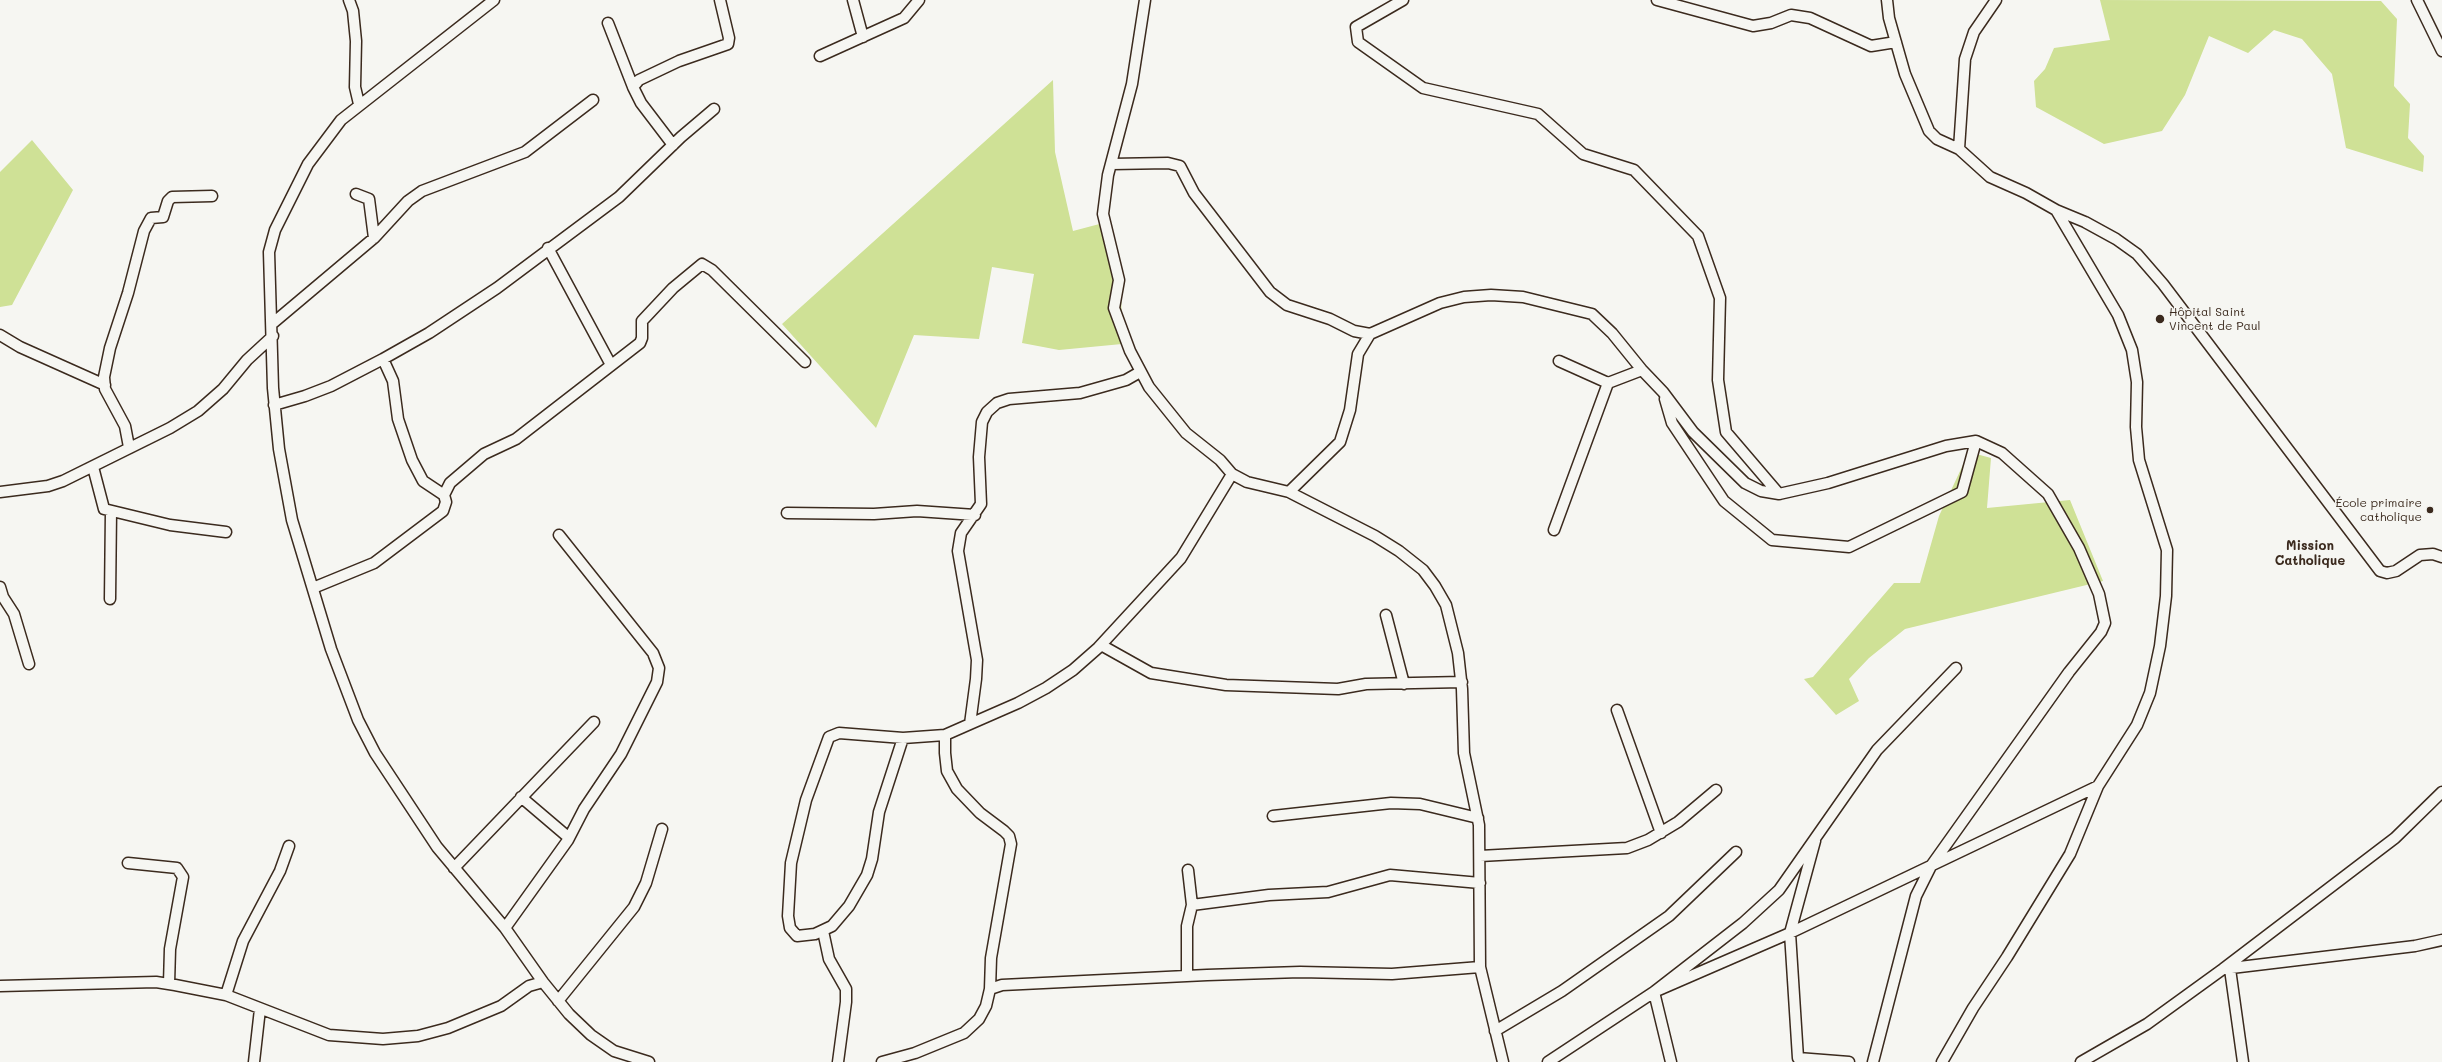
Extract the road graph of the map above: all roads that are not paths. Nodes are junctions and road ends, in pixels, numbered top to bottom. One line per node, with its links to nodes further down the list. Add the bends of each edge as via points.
1 (349, 0): 19 (street, via 354,11 355,87)
2 (494, 0): 19 (street)
3 (720, 0): 17 (street, via 729,38 728,44 679,61 639,80)
4 (853, 0): 13 (street)
5 (920, 0): 13 (street, via 904,18)
6 (1145, 0): 23 (street, via 1132,84)
7 (1403, 0): 50 (street, via 1356,27 1358,42 1423,88 1538,114 1583,154 1634,170 1698,236 1720,298 1718,380 1726,432)
8 (1657, 0): 14 (street, via 1752,26 1771,23 1791,15 1810,18 1871,46)
9 (1887, 0): 14 (street)
10 (1996, 0): 22 (street, via 1974,32 1965,59)
11 (2417, 0): 15 (street)
12 (608, 23): 17 (street)
13 (863, 37): 16 (street)
14 (1896, 42): 22 (street, via 1904,74 1930,131 1937,139)
15 (2442, 51)
16 (820, 56)
17 (632, 87): 21 (street, via 640,103)
18 (593, 100): 27 (street, via 525,152 422,191 408,201)
19 (359, 104): 29 (street, via 341,120 308,164 275,230 269,252)
20 (714, 109): 21 (street)
21 (673, 145): 28 (street, via 619,197)
22 (1959, 149): 26 (street, via 1990,177)
23 (1112, 164): 30 (street, via 1168,162 1180,166 1194,193 1270,292 1287,305 1330,319 1354,331); 38 (street, via 1103,214 1119,280 1114,308)
24 (356, 194): 27 (street, via 370,199)
25 (212, 196): 40 (street, via 172,197 168,201 163,217 151,218 148,221 110,348)
26 (2056, 210): 57 (street, via 2085,222 2137,254 2334,507 2380,571 2396,571 2420,556 2433,554); 72 (street, via 2118,316 2132,350 2137,382 2136,427 2139,460 2166,550 2166,596 2160,646 2150,693 2137,725)
27 (374, 238): 29 (street)
28 (548, 248): 33 (street, via 491,292 429,333); 36 (street)
29 (272, 323): 32 (street)
30 (1370, 334): 37 (street, via 1440,303 1491,295 1522,297 1592,314 1612,332); 48 (street, via 1358,354 1350,410 1340,442)
31 (0, 335): 40 (street, via 20,347)
32 (273, 336): 42 (street); 44 (street, via 239,369 229,384 198,411 146,442)
33 (383, 359): 42 (street, via 331,386); 49 (street, via 393,381 398,419 412,460 424,481)
34 (1559, 361): 39 (street)
35 (805, 362): 36 (street, via 712,270 702,264 654,307 642,321 640,343)
36 (611, 365): 49 (street, via 516,439 484,454 450,483)
37 (1642, 370): 39 (street); 41 (street)
38 (1140, 372): 46 (street, via 1182,428 1220,460); 53 (street, via 1126,380 1080,392 1009,399 997,403 987,412 982,422 979,444 982,498)
39 (1608, 384): 54 (street)
40 (105, 385): 44 (street, via 124,426)
41 (1663, 392): 43 (street, via 1672,423 1724,501 1772,540 1850,547 1962,492); 50 (street, via 1693,432 1745,483 1761,491)
42 (274, 405): 59 (street, via 279,450 292,520)
43 (1976, 441): 50 (street, via 1946,446 1828,483); 86 (street, via 2002,453 2048,494 2079,548 2098,594 2104,623 2101,632 2069,672)
44 (129, 447): 45 (street)
45 (93, 467): 47 (street, via 48,486); 51 (street, via 101,503 104,509)
46 (1232, 474): 48 (street, via 1247,482); 62 (street, via 1180,558)
47 (0, 492)
48 (1289, 492): 65 (street, via 1375,536 1422,570 1446,604 1453,626)
49 (444, 494): 59 (street, via 446,502 443,511 374,563)
50 (1779, 494)
51 (111, 512): 55 (street, via 202,531); 60 (street)
52 (787, 513): 53 (street, via 874,514 917,511)
53 (975, 515): 69 (street, via 961,533 958,551 976,660)
54 (1554, 530)
55 (226, 532)
56 (559, 535): 81 (street, via 653,653 659,668 657,682 621,754 598,786)
57 (2442, 558)
58 (0, 587): 63 (street, via 17,620)
59 (313, 588): 87 (street, via 331,649 358,720 375,753 437,847)
60 (110, 599)
61 (1386, 615): 66 (street)
62 (1101, 645): 66 (street, via 1151,673 1226,685 1338,689 1366,684); 69 (street, via 1073,670 1046,688 1018,704)
63 (30, 664)
64 (1956, 668): 80 (street, via 1877,750)
65 (1462, 682): 66 (street); 77 (street, via 1464,753)
66 (1404, 684)
67 (1616, 710): 79 (street)
68 (594, 722): 75 (street)
69 (970, 724): 70 (street)
70 (945, 735): 71 (street); 101 (street, via 946,766 951,779 968,802 1010,836 1011,844 991,958)
71 (903, 738): 92 (street, via 879,812 867,875 842,917); 92 (street, via 834,733 829,737 796,836 788,892 790,928 797,936)
72 (2098, 786): 86 (street); 116 (street, via 2070,854)
73 (1716, 790): 79 (street, via 1699,806)
74 (2442, 792): 96 (street, via 2396,838)
75 (521, 797): 81 (street); 87 (street)
76 (1272, 816): 77 (street, via 1391,803 1420,804)
77 (1478, 818): 84 (street)
78 (662, 828): 104 (street, via 646,883 634,906)
79 (1661, 833): 84 (street, via 1627,848)
80 (1818, 833): 93 (street); 102 (street, via 1779,890 1743,922)
81 (568, 837): 91 (street)
82 (289, 846): 103 (street, via 280,871 243,941)
83 (1736, 852): 106 (street, via 1669,916 1567,987)
84 (1480, 856): 89 (street)
85 (128, 863): 99 (street, via 177,868 183,877 170,949)
86 (1930, 866): 93 (street); 115 (street, via 1916,896)
87 (454, 868): 91 (street)
88 (1188, 870): 90 (street)
89 (1480, 883): 90 (street, via 1390,876 1328,892 1269,895); 95 (street)
90 (1192, 905): 97 (street, via 1187,926)
91 (505, 928): 98 (street)
92 (823, 931): 109 (street, via 829,959 846,990)
93 (1790, 934): 102 (street); 114 (street, via 1798,1058)
94 (2442, 940): 96 (street, via 2416,946)
95 (1480, 967): 97 (street, via 1392,974 1300,972); 106 (street)
96 (2227, 969): 117 (street, via 2147,1024); 118 (street)
97 (1187, 976): 101 (street, via 1002,985)
98 (543, 982): 104 (street); 105 (street, via 529,986 508,1002 473,1018 418,1036 383,1039 329,1035)
99 (169, 984): 100 (street, via 156,982); 103 (street)
100 (0, 986)
101 (990, 989): 110 (street, via 986,1006 979,1019 964,1033 915,1053)
102 (1654, 992): 112 (street); 113 (street)
103 (226, 995): 105 (street)
104 (558, 1001): 108 (street, via 581,1026 614,1052)
105 (260, 1009): 107 (street)
106 (1495, 1031): 111 (street)
107 (254, 1062)
108 (649, 1062)
109 (838, 1062)
110 (882, 1062)
111 (1503, 1062)
112 (1548, 1062)
113 (1671, 1062)
114 (1850, 1062)
115 (1873, 1062)
116 (1942, 1062)
117 (2081, 1062)
118 (2243, 1062)

